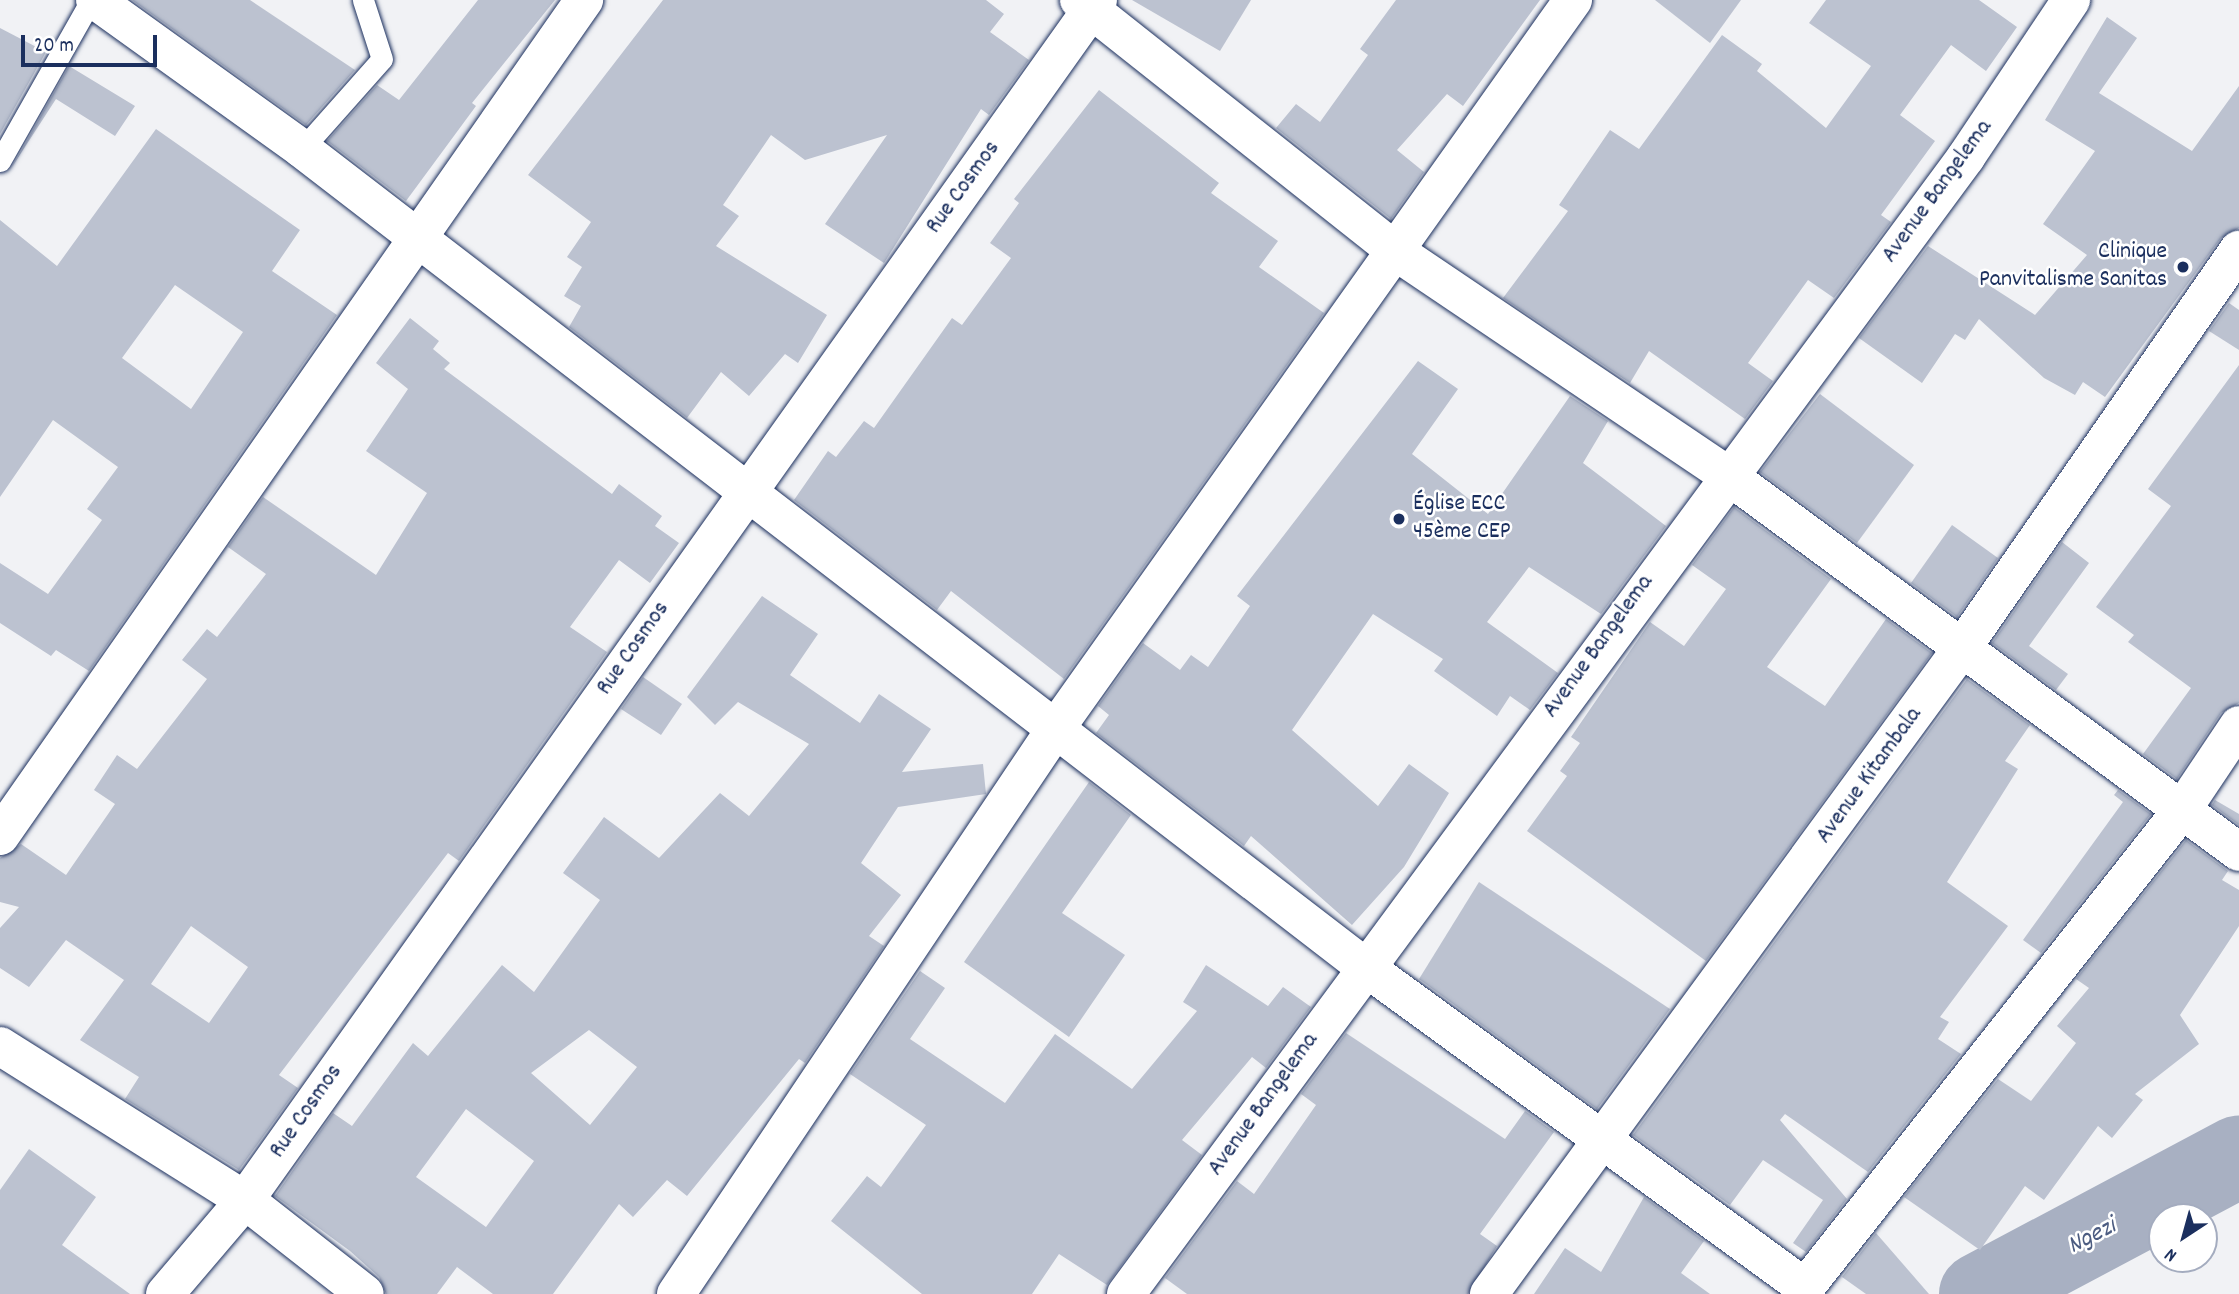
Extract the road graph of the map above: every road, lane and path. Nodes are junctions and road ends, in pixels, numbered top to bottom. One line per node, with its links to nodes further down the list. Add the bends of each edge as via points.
1 (93, 0): 7 (street); 8 (lane)
2 (363, 0): 7 (lane, via 382,59)
3 (584, 0): 9 (street)
4 (1573, 0): 11 (street)
5 (2071, 0): 12 (street, Avenue Bangelema, via 1966,157)
6 (1090, 3): 11 (street); 13 (street, Rue Cosmos)
7 (302, 149): 9 (street)
8 (0, 161)
9 (418, 238): 13 (street); 18 (street)
10 (2239, 250): 14 (street, Avenue Kitambala)
11 (1398, 253): 12 (street); 16 (street)
12 (1726, 474): 14 (street); 20 (street, Avenue Bangelema)
13 (744, 494): 16 (street); 23 (street, Rue Cosmos)
14 (1962, 648): 17 (street); 22 (street, Avenue Kitambala)
15 (2239, 725): 17 (street)
16 (1056, 728): 20 (street); 27 (street)
17 (2182, 810): 19 (street); 24 (street)
18 (0, 836)
19 (2239, 852)
20 (1365, 967): 22 (street); 28 (street, Avenue Bangelema)
21 (0, 1045): 23 (street)
22 (1607, 1138): 24 (street); 29 (street, Avenue Kitambala)
23 (245, 1200): 25 (street, Rue Cosmos); 26 (street)
24 (1801, 1290)
25 (165, 1294)
26 (365, 1294)
27 (676, 1294)
28 (1126, 1294)
29 (1489, 1294)

